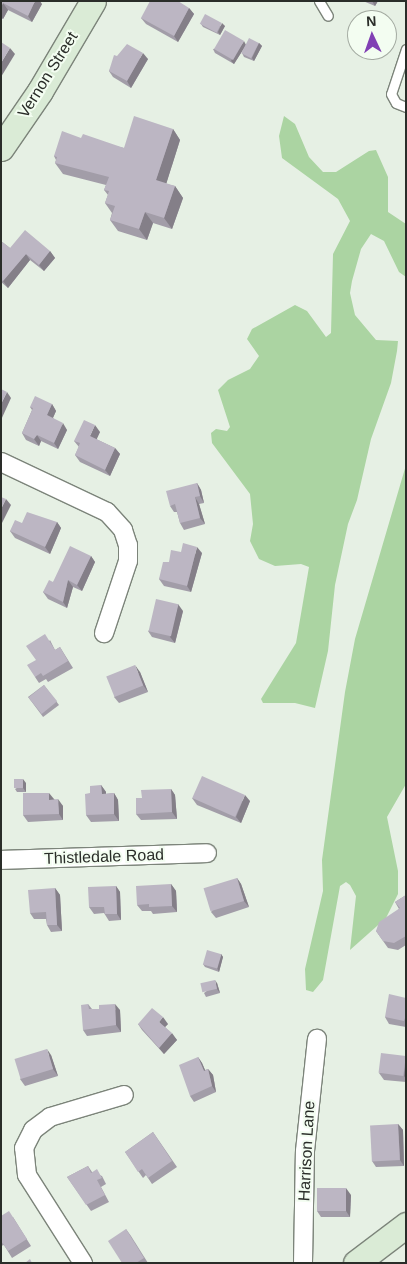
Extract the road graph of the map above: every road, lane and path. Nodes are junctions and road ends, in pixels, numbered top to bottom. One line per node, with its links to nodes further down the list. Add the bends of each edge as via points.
1 (93, 1): 6 (main road, Vernon Street, via 40,91)
2 (319, 1): 3 (lane)
3 (328, 16)
4 (406, 48): 5 (lane, via 391,94 396,102)
5 (406, 107)
6 (1, 148)
7 (1, 462): 8 (street, via 107,512 123,530 128,545 128,561)
8 (104, 633)
9 (207, 853): 10 (street, Thistledale Road)
10 (1, 860)
11 (317, 1039): 15 (street, Harrison Lane, via 305,1151)
12 (124, 1095): 14 (street, via 50,1117 33,1130 24,1148 27,1176)
13 (406, 1225): 16 (main road)
14 (83, 1263)
15 (303, 1263)
16 (356, 1263)

